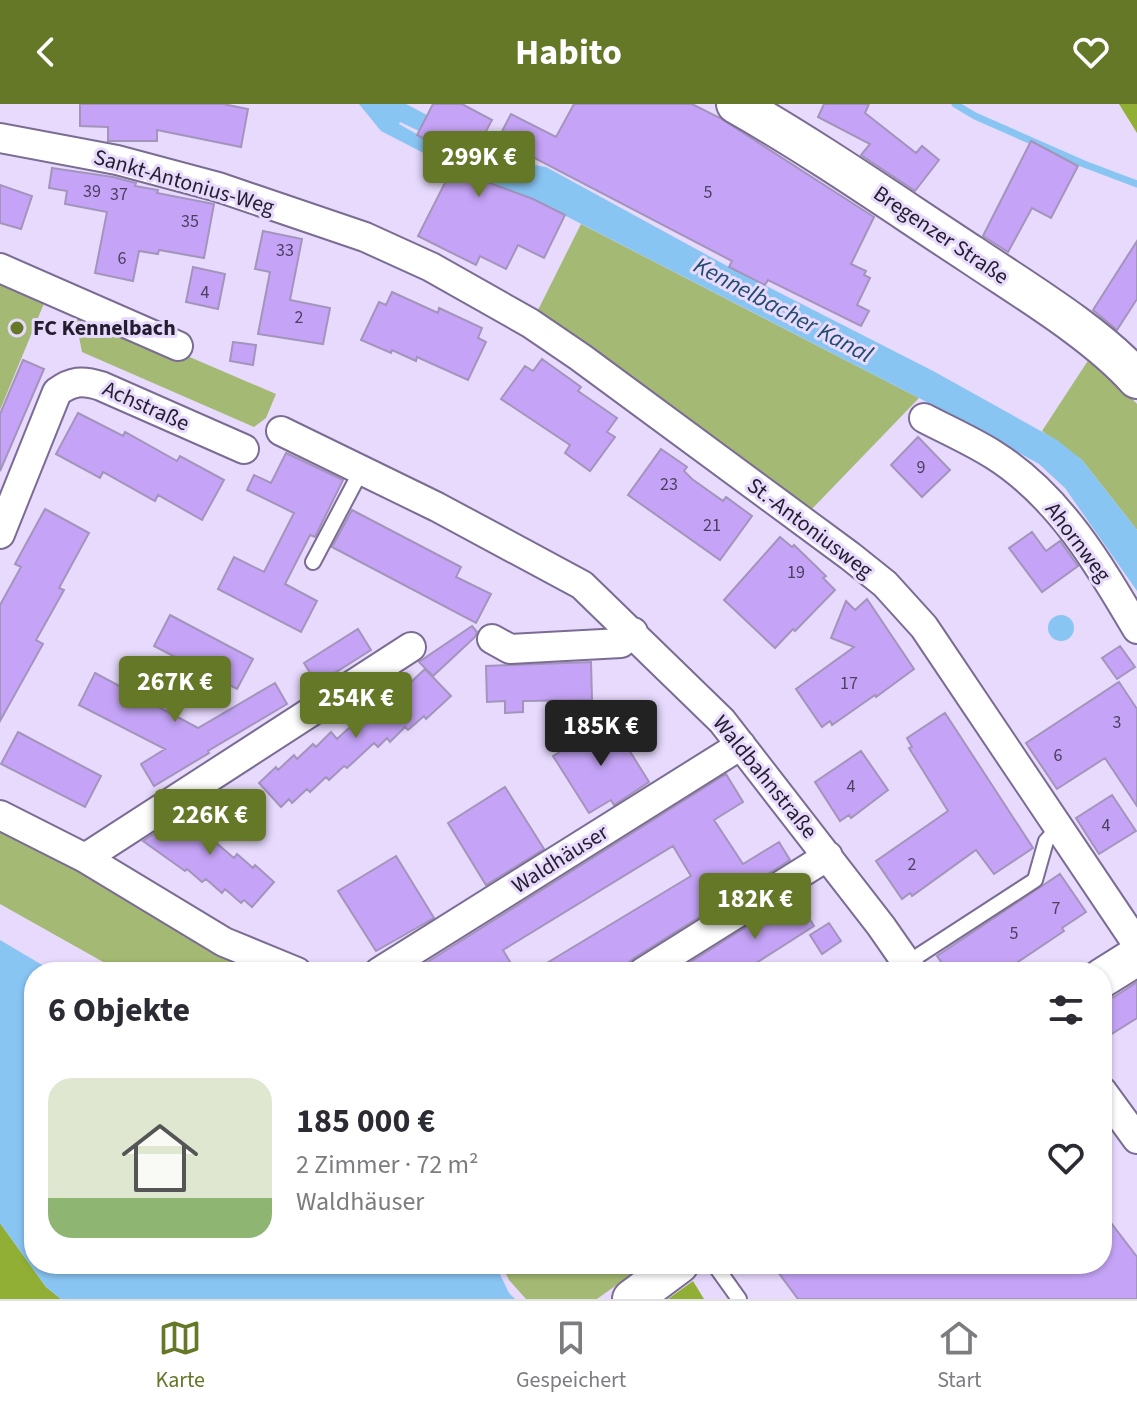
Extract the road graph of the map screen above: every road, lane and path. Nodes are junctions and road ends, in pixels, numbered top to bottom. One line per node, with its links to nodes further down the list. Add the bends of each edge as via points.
1 (736, 104): 6 (main road, Bregenzer Straße)
2 (0, 138): 3 (street, Sankt-Antonius-Weg, via 189,179)
3 (374, 241): 19 (street, St.-Antoniusweg, via 480,293 567,348 885,584 924,627)
4 (0, 268): 5 (street)
5 (178, 346)
6 (1134, 367)
7 (924, 418): 13 (street, Ahornweg, via 995,455 1061,513)
8 (281, 431): 10 (street, Waldbahnstraße)
9 (244, 449): 11 (street, Achstraße, via 101,386 69,383 57,392)
10 (361, 471): 12 (lane); 14 (street, Waldbahnstraße, via 582,585)
11 (0, 534)
12 (313, 562)
13 (1137, 629)
14 (633, 632): 15 (street, via 621,643 510,649); 17 (street, Waldbahnstraße)
15 (492, 639)
16 (411, 647): 21 (street)
17 (741, 745): 20 (street, Waldbahnstraße); 25 (street, Waldhäuser)
18 (0, 815): 21 (street)
19 (1059, 827): 22 (street, St.-Antoniusweg); 28 (lane, via 1046,841 1035,880)
20 (828, 856): 26 (street); 27 (street, Waldbahnstraße)
21 (85, 858): 24 (street, via 224,942)
22 (1137, 944)
23 (1137, 956): 29 (main road)
24 (273, 962)
25 (395, 962)
26 (659, 962)
27 (906, 962)
28 (919, 962)
29 (1112, 972)
30 (1112, 1105): 31 (street)
31 (1137, 1139)
32 (721, 1274): 33 (lane)
33 (739, 1299)

